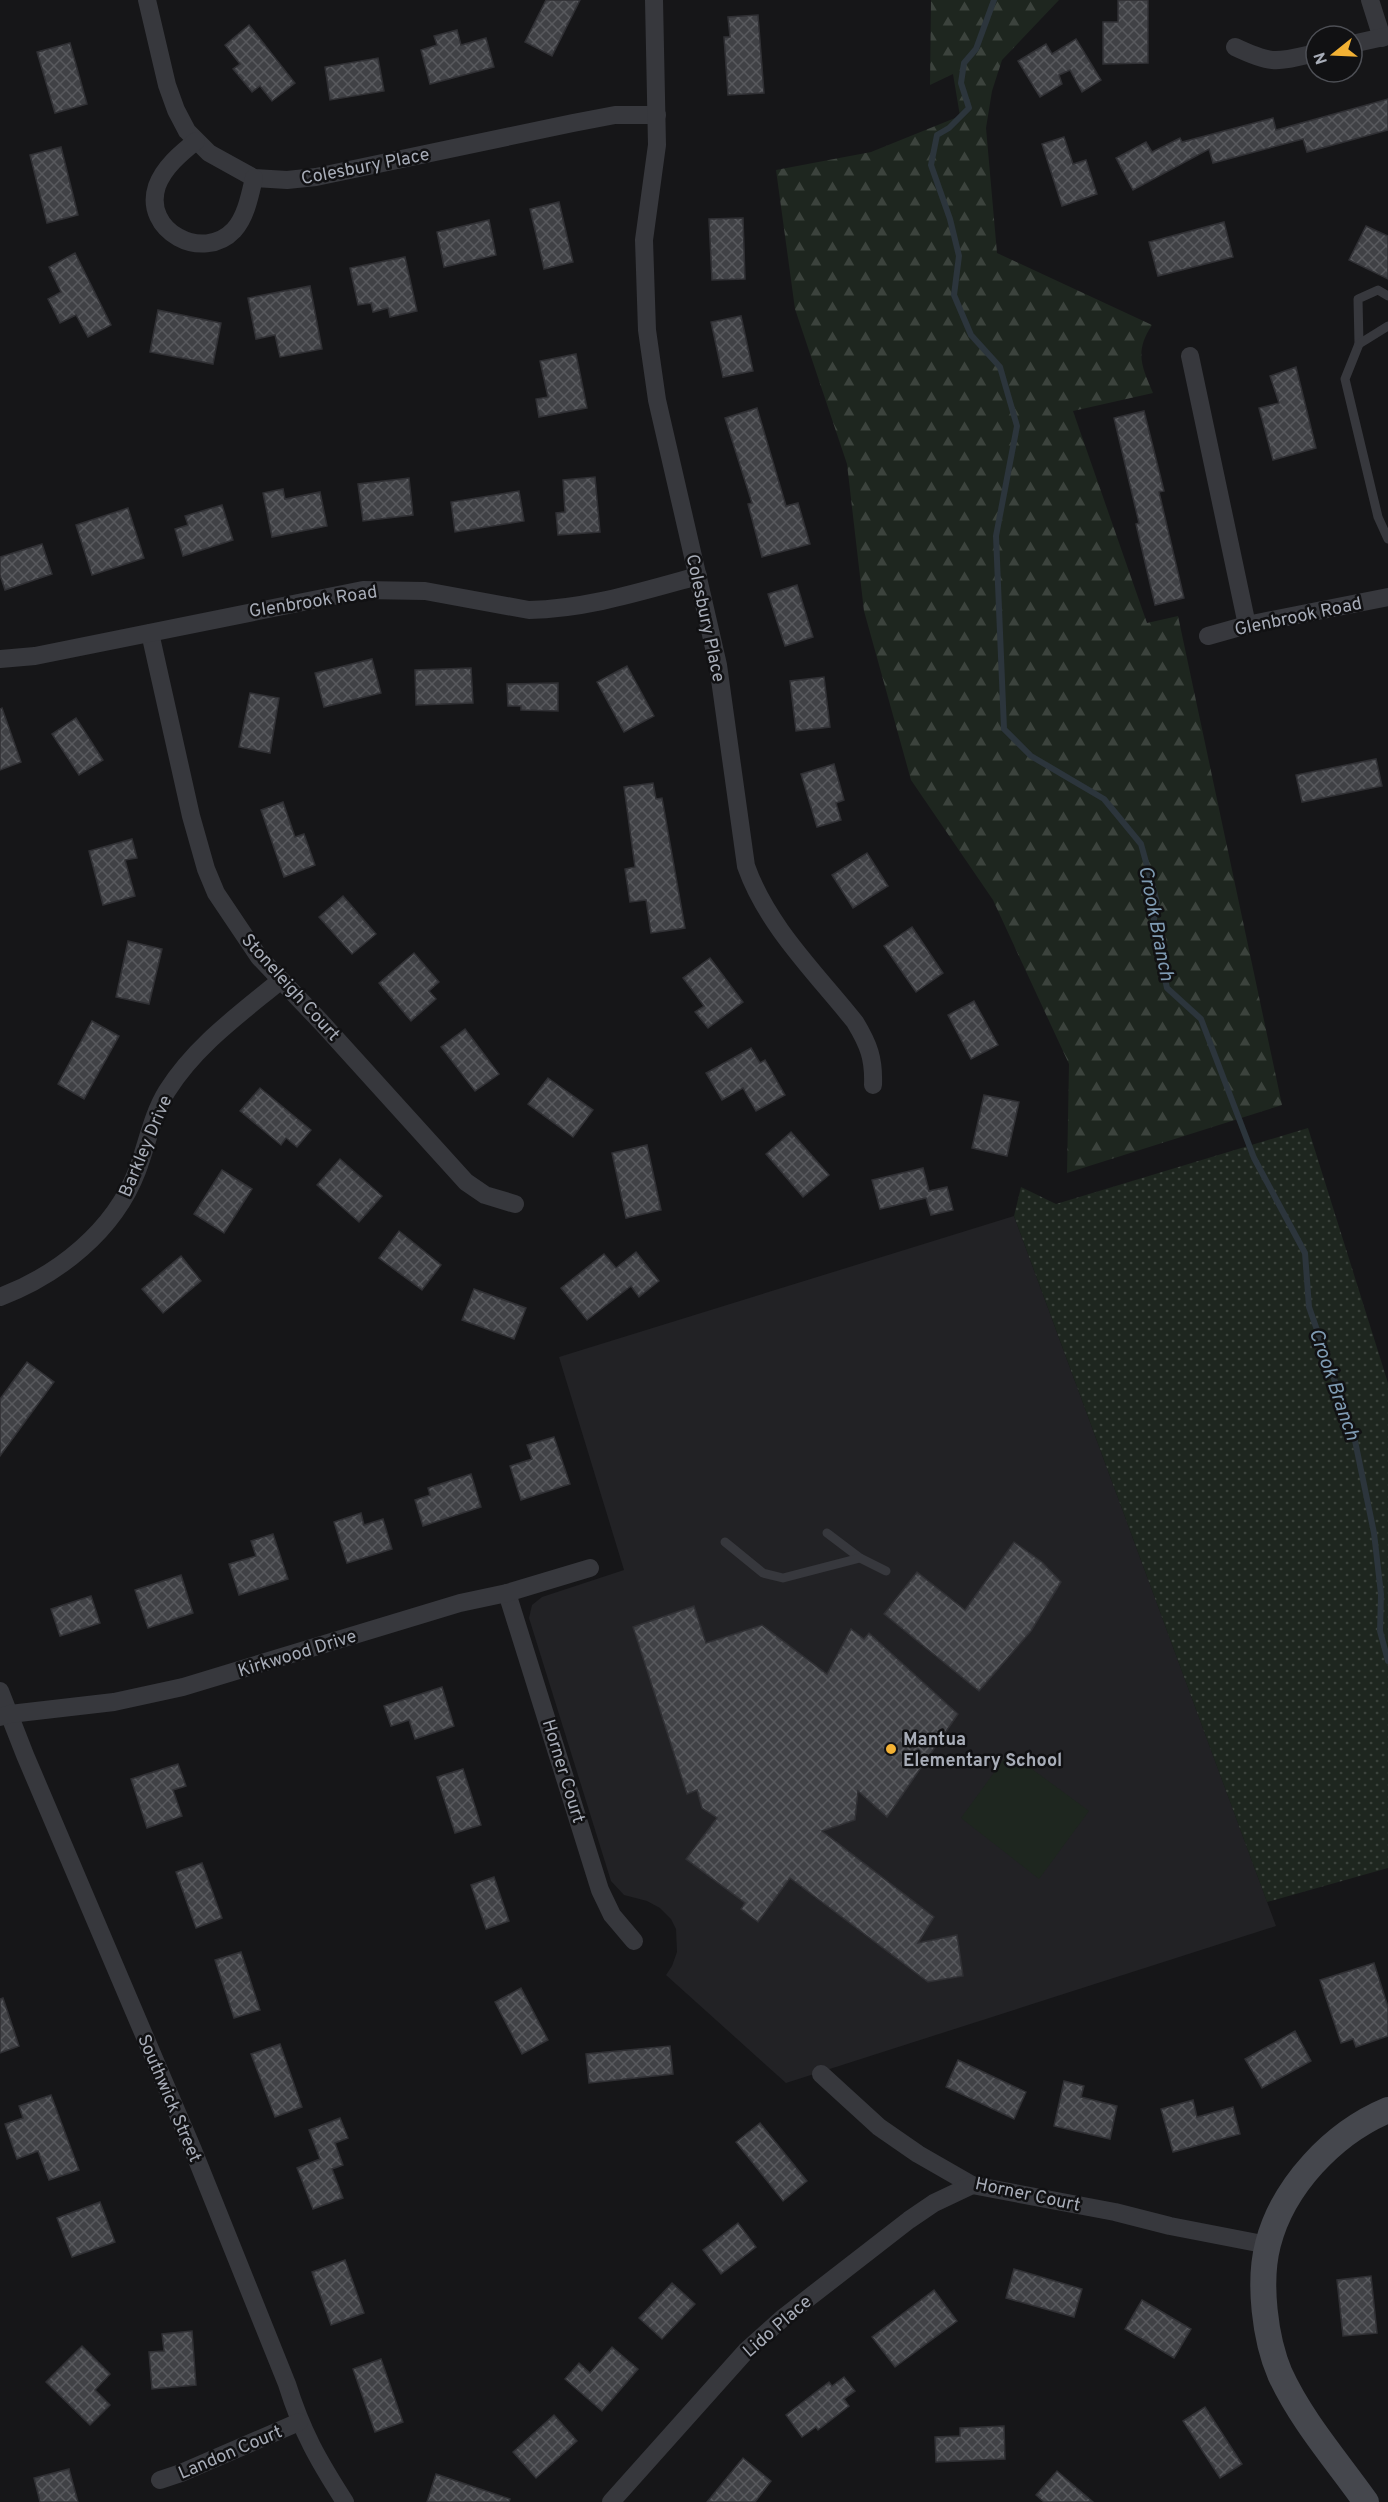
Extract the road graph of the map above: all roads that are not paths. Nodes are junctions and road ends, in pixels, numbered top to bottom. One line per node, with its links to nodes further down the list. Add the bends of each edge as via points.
1 (147, 0): 9 (street, Colesbury Place, via 167,85 176,110)
2 (654, 0): 8 (street, Colesbury Place)
3 (1370, 0): 4 (street)
4 (1385, 37): 5 (street)
5 (1364, 41)
6 (1235, 47): 7 (street, via 1264,60)
7 (1304, 56)
8 (657, 115): 10 (street, Colesbury Place, via 615,115 316,177); 16 (street, Colesbury Place, via 656,160 644,240 647,330 657,400)
9 (196, 141): 10 (street, Colesbury Place, via 209,153); 10 (street, via 178,156 157,187 159,217 180,240 211,243 228,235 241,220)
10 (254, 178)
11 (1388, 296): 13 (lane, via 1378,290 1358,299)
12 (1388, 326): 13 (lane)
13 (1359, 344): 15 (lane, via 1345,379 1378,518)
14 (1190, 356): 18 (street)
15 (1388, 539)
16 (698, 576): 19 (street, Glenbrook Road, via 591,604 529,610 425,591 363,590); 23 (street, Colesbury Place, via 718,665 746,866 771,917 864,1036 874,1062)
17 (1388, 597): 18 (street, Glenbrook Road)
18 (1247, 625): 20 (street, Glenbrook Road)
19 (150, 633): 21 (street, Glenbrook Road, via 35,656); 22 (street, Stoneleigh Court, via 206,869 229,916)
20 (1208, 636)
21 (0, 659)
22 (281, 980): 24 (street, Stoneleigh Court, via 466,1182 484,1195); 25 (street, Barkley Drive, via 218,1032 177,1076 156,1113 126,1197 108,1222 50,1272)
23 (873, 1085)
24 (515, 1204)
25 (0, 1297)
26 (827, 1533): 28 (lane)
27 (725, 1542): 28 (lane, via 763,1573 783,1578)
28 (860, 1558): 30 (lane)
29 (590, 1568): 31 (street, Kirkwood Drive)
30 (886, 1571)
31 (507, 1593): 33 (street, Kirkwood Drive, via 460,1603 183,1687 114,1702); 34 (street, Horner Court, via 600,1890 612,1915)
32 (0, 1691): 33 (street, Southwick Street)
33 (5, 1716): 39 (street, Southwick Street, via 193,2150)
34 (634, 1941)
35 (821, 2074): 37 (street, Horner Court, via 879,2127)
36 (1388, 2110): 38 (street, via 1338,2140 1308,2170 1273,2228)
37 (972, 2185): 38 (street, Horner Court); 42 (street, Lido Place, via 918,2214 784,2317 746,2351)
38 (1268, 2245): 43 (street, via 1264,2260 1265,2317 1279,2372 1297,2405)
39 (299, 2422): 40 (street, Landon Court); 41 (street, Southwick Street)
40 (160, 2480)
41 (345, 2502)
42 (611, 2502)
43 (1366, 2502)

